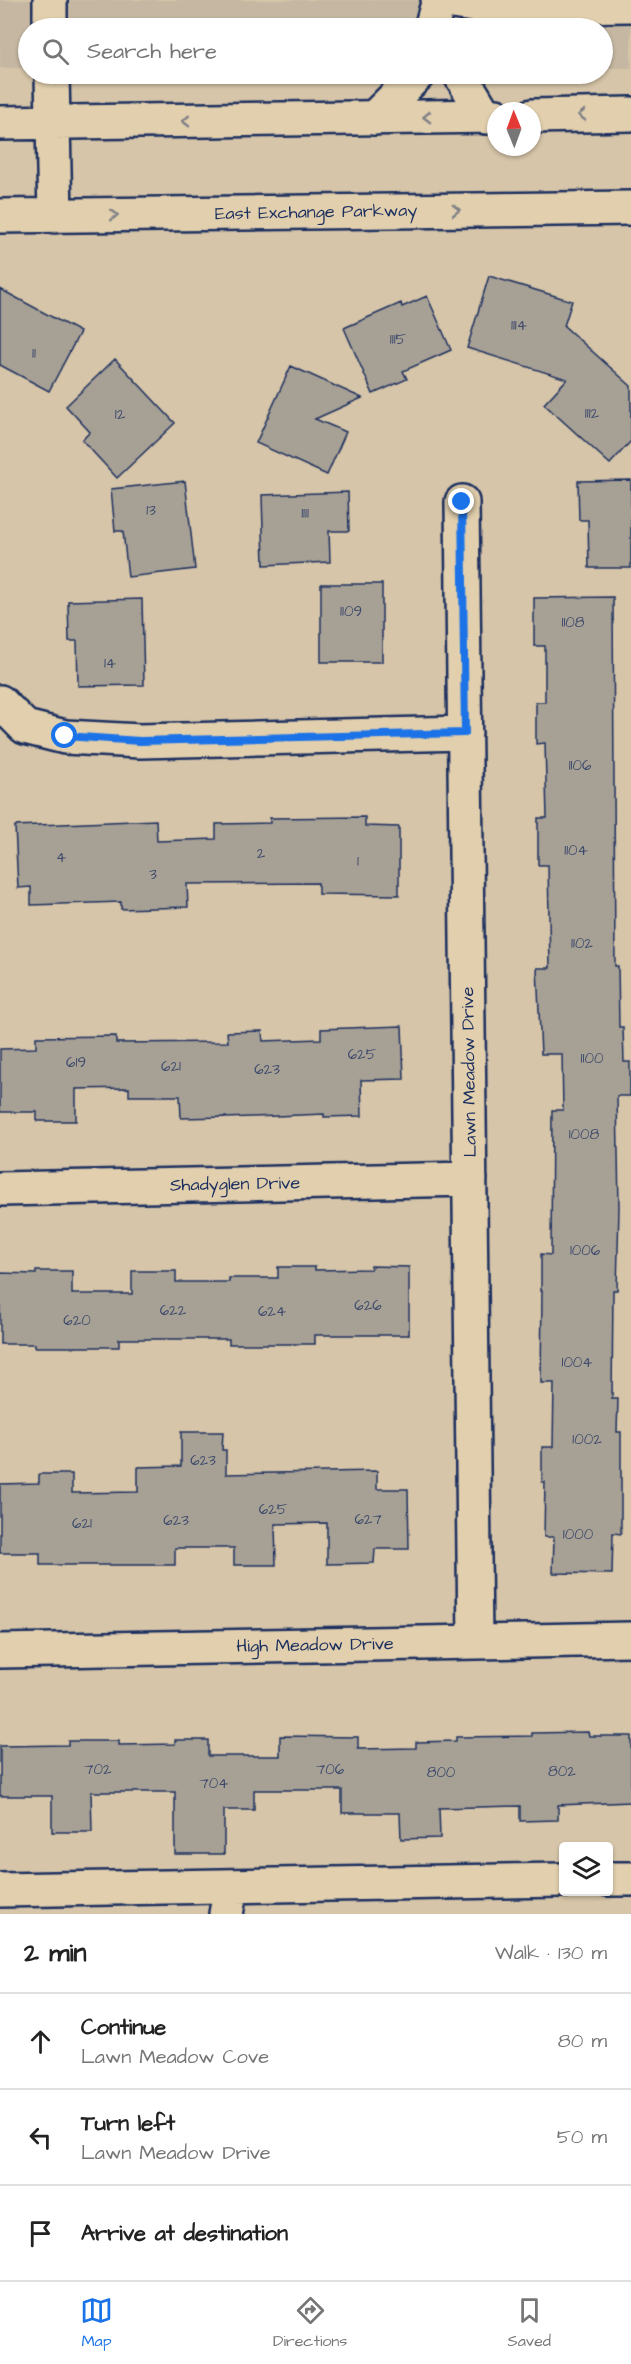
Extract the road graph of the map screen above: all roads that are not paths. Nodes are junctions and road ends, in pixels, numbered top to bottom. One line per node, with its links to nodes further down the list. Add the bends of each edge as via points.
1 (50, 0): 4 (street)
2 (439, 0): 3 (street, via 487,7); 5 (street); 6 (street)
3 (631, 5)
4 (50, 18)
5 (434, 18)
6 (444, 18)
7 (52, 84): 16 (street)
8 (408, 84): 14 (street)
9 (467, 84): 10 (street)
10 (487, 111)
11 (631, 114): 13 (street, one-way to 13)
12 (487, 116): 14 (street, one-way to 14)
13 (541, 116)
14 (374, 118): 16 (street, one-way to 16)
15 (0, 123): 16 (street)
16 (53, 123): 19 (street)
17 (631, 208): 19 (street, East Exchange Parkway, one-way to 17)
18 (0, 216): 19 (street, East Exchange Parkway)
19 (55, 216)
20 (462, 502): 22 (street, Lawn Meadow Drive)
21 (0, 702): 22 (street, via 25,727 76,737 140,741)
22 (465, 733): 23 (street, Lawn Meadow Drive)
23 (470, 1179): 24 (street, Shadyglen Drive); 26 (street, Lawn Meadow Drive)
24 (0, 1188)
25 (631, 1639): 26 (street, High Meadow Drive)
26 (475, 1642): 27 (street, High Meadow Drive)
27 (0, 1650)
28 (613, 1879): 29 (street)
29 (631, 1879)
30 (559, 1880): 32 (street)
31 (0, 1890): 32 (street)
32 (228, 1900)

